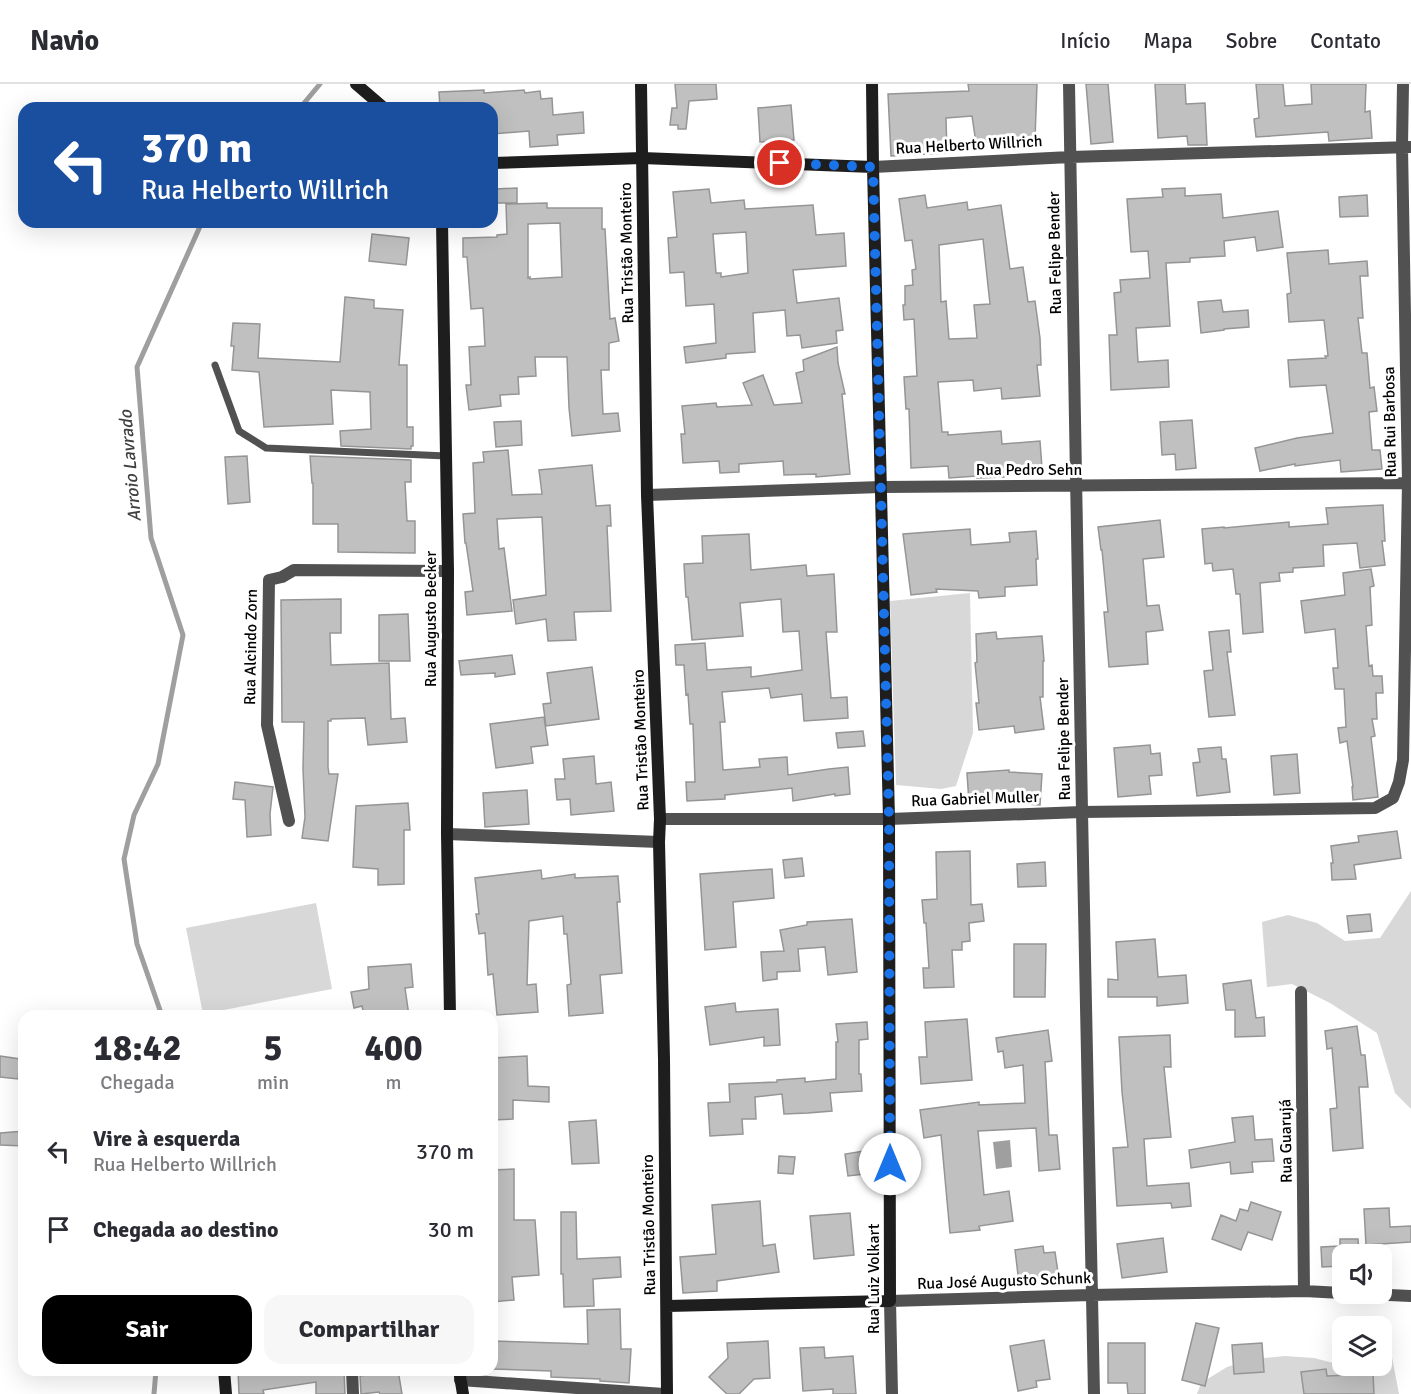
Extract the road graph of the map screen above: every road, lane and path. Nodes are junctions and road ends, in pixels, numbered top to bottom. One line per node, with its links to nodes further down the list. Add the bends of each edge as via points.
1 (356, 84): 6 (street)
2 (641, 84): 9 (street, Rua Tristão Monteiro)
3 (872, 84): 11 (street, Rua Luiz Volkart)
4 (1069, 84): 8 (street, Rua Felipe Bender)
5 (1403, 84): 7 (street, Rua Rui Barbosa)
6 (377, 102)
7 (1406, 147): 8 (street, Rua Helberto Willrich); 15 (street, Rua Rui Barbosa)
8 (1070, 157): 11 (street, Rua Helberto Willrich); 16 (street, Rua Felipe Bender)
9 (642, 158): 10 (street, Rua Helberto Willrich); 11 (street, Rua Helberto Willrich); 18 (street, Rua Tristão Monteiro)
10 (498, 163)
11 (873, 167): 17 (street, Rua Luiz Volkart)
12 (442, 228): 14 (street, Rua Augusto Becker)
13 (215, 365): 14 (lane, via 239,431 266,448)
14 (446, 456): 19 (street, Rua Augusto Becker)
15 (1410, 483): 16 (street, Rua Pedro Sehn); 20 (street, Rua Rui Barbosa)
16 (1077, 486): 17 (street, Rua Pedro Sehn); 21 (street, Rua Felipe Bender)
17 (881, 487): 18 (street, Rua Pedro Sehn); 23 (street, Rua Luiz Volkart)
18 (647, 495): 22 (street, Rua Tristão Monteiro)
19 (448, 571): 24 (street, Rua Alcindo Zorn, via 294,570 269,580 267,725); 25 (street, Rua Augusto Becker)
20 (1403, 760): 21 (street, Rua Gabriel Muller, via 1393,798 1375,808)
21 (1082, 812): 23 (street, Rua Gabriel Muller); 31 (street, Rua Felipe Bender)
22 (660, 819): 23 (street, Rua Gabriel Muller); 26 (street, Rua Tristão Monteiro)
23 (889, 819): 34 (street, Rua Luiz Volkart)
24 (289, 821)
25 (447, 834): 26 (street); 28 (street, Rua Augusto Becker)
26 (659, 842): 35 (street, Rua Tristão Monteiro)
27 (1301, 992): 29 (street, Rua Guarujá)
28 (450, 1010)
29 (1304, 1291): 30 (street, Rua José Augusto Schunk); 31 (street, Rua José Augusto Schunk)
30 (1332, 1292)
31 (1091, 1295): 34 (street, Rua José Augusto Schunk); 45 (street, Rua Felipe Bender)
32 (1392, 1295): 33 (street, Rua José Augusto Schunk)
33 (1411, 1296)
34 (890, 1302): 35 (street, Rua José Augusto Schunk); 44 (street, Rua Luiz Volkart)
35 (667, 1306): 43 (street, Rua Tristão Monteiro)
36 (224, 1376): 40 (street)
37 (352, 1376): 41 (street)
38 (459, 1376): 42 (street)
39 (470, 1376): 43 (street)
40 (226, 1394)
41 (353, 1394)
42 (463, 1394)
43 (666, 1394)
44 (892, 1394)
45 (1094, 1394)

